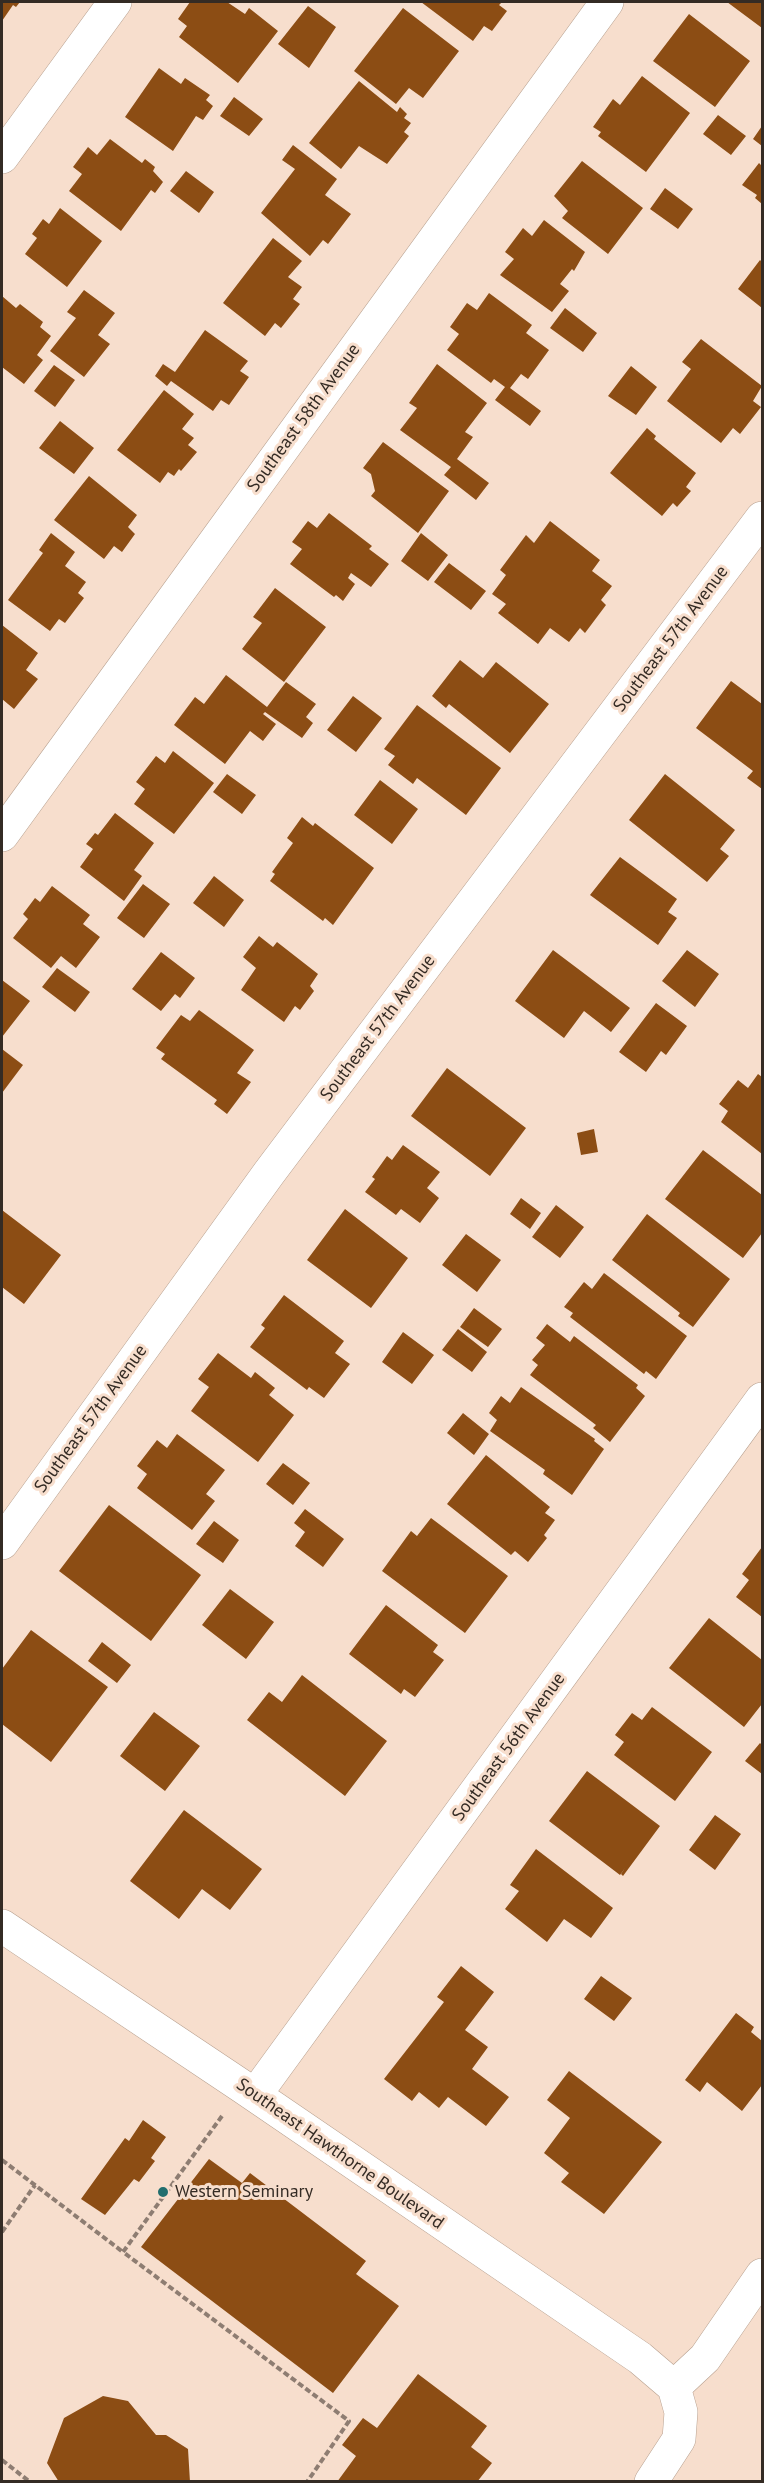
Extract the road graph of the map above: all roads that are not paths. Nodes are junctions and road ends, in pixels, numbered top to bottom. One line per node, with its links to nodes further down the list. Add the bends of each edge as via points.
1 (114, 2): 3 (street)
2 (607, 2): 5 (street, Southeast 58th Avenue)
3 (2, 157)
4 (762, 518): 7 (street, Southeast 57th Avenue, via 269,1173)
5 (2, 835)
6 (762, 1400): 9 (street, Southeast 56th Avenue)
7 (2, 1543)
8 (2, 1926): 9 (street, Southeast Hawthorne Boulevard)
9 (255, 2095): 11 (street, Southeast Hawthorne Boulevard, via 640,2358)
10 (762, 2276): 11 (street, via 705,2358)
11 (674, 2387): 12 (street, via 681,2412 679,2439)
12 (651, 2481)

